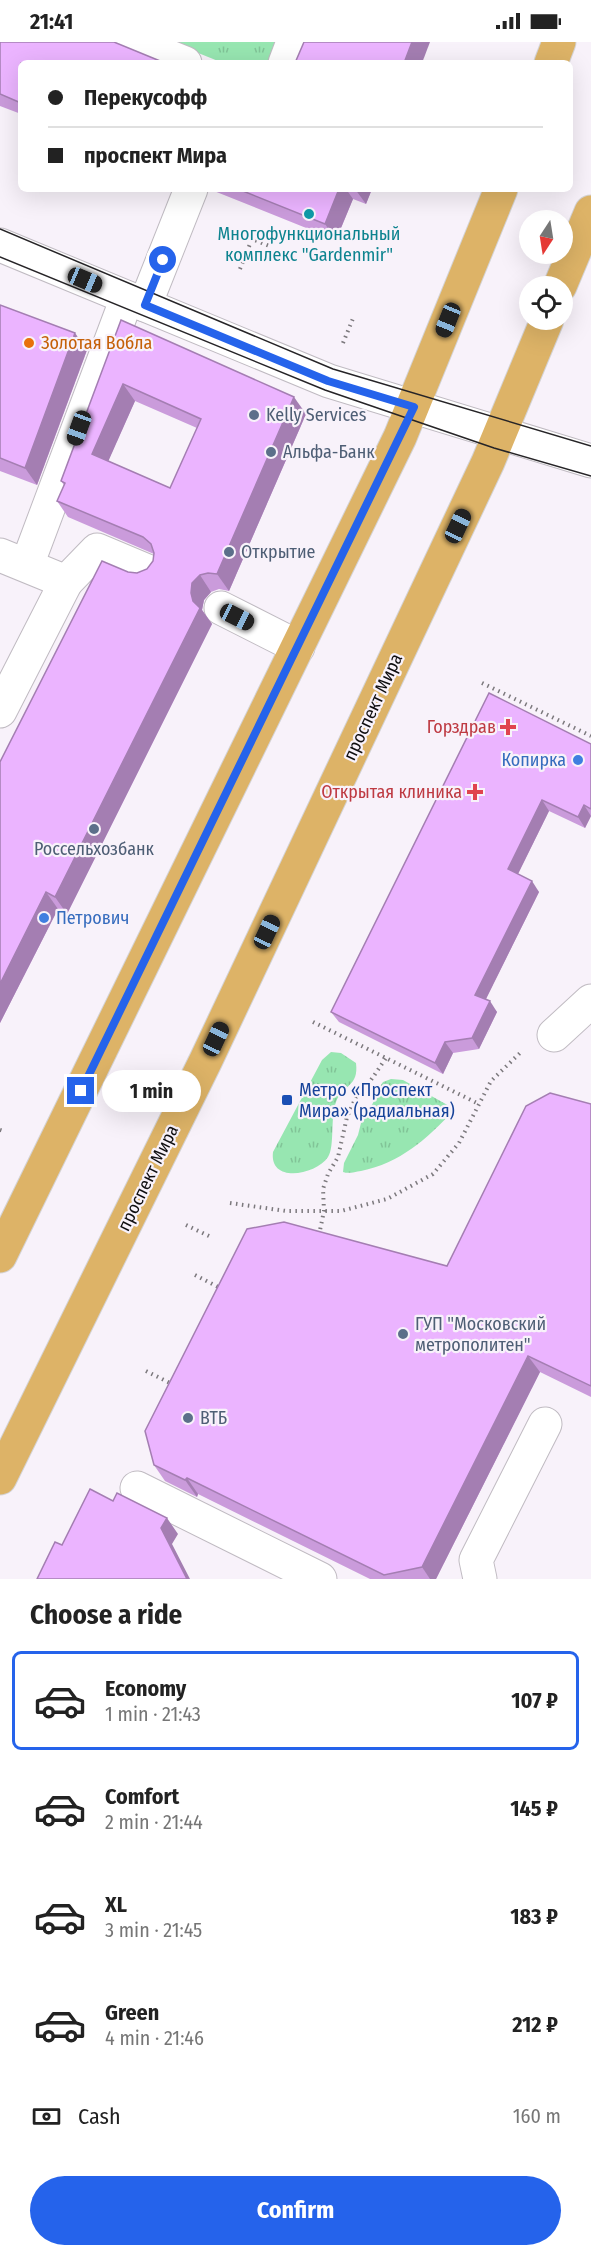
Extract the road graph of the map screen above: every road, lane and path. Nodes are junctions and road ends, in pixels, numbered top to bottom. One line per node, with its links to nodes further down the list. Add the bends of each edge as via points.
1 (132, 42): 4 (street)
2 (293, 42): 5 (street)
3 (559, 42): 6 (main road)
4 (177, 60)
5 (286, 60)
6 (552, 60)
7 (190, 192): 14 (street)
8 (500, 192): 18 (main road)
9 (591, 212): 13 (main road)
10 (0, 245): 14 (street)
11 (272, 247): 12 (path, via 252,239)
12 (240, 269)
13 (564, 276)
14 (136, 302): 18 (street, via 328,381); 21 (street)
15 (354, 316): 17 (path)
16 (543, 330): 19 (main road, проспект Мира)
17 (340, 352)
18 (414, 407): 19 (street); 25 (main road)
19 (500, 434): 20 (street); 45 (main road, проспект Мира, via 211,1049)
20 (591, 461)
21 (14, 560): 23 (street)
22 (147, 571): 23 (street, via 97,550)
23 (66, 582): 27 (street)
24 (220, 608): 25 (street)
25 (298, 647): 39 (main road)
26 (482, 682): 28 (path)
27 (0, 711)
28 (591, 736)
29 (591, 1001): 31 (street)
30 (312, 1022): 32 (path)
31 (554, 1035): 33 (path, via 516,1055 491,1081)
32 (386, 1058): 33 (path); 35 (path, via 356,1097 347,1116 338,1157 323,1189)
33 (479, 1104): 35 (path, via 459,1143 433,1174 387,1198 341,1211)
34 (230, 1203): 35 (path, via 286,1211)
35 (324, 1211): 38 (path)
36 (186, 1225): 37 (path)
37 (213, 1238)
38 (317, 1245)
39 (0, 1256)
40 (195, 1275): 41 (path)
41 (225, 1290)
42 (146, 1371): 43 (path)
43 (177, 1386)
44 (545, 1424): 48 (street, via 476,1560)
45 (0, 1478)
46 (137, 1488): 47 (street)
47 (320, 1579)
48 (480, 1579)

